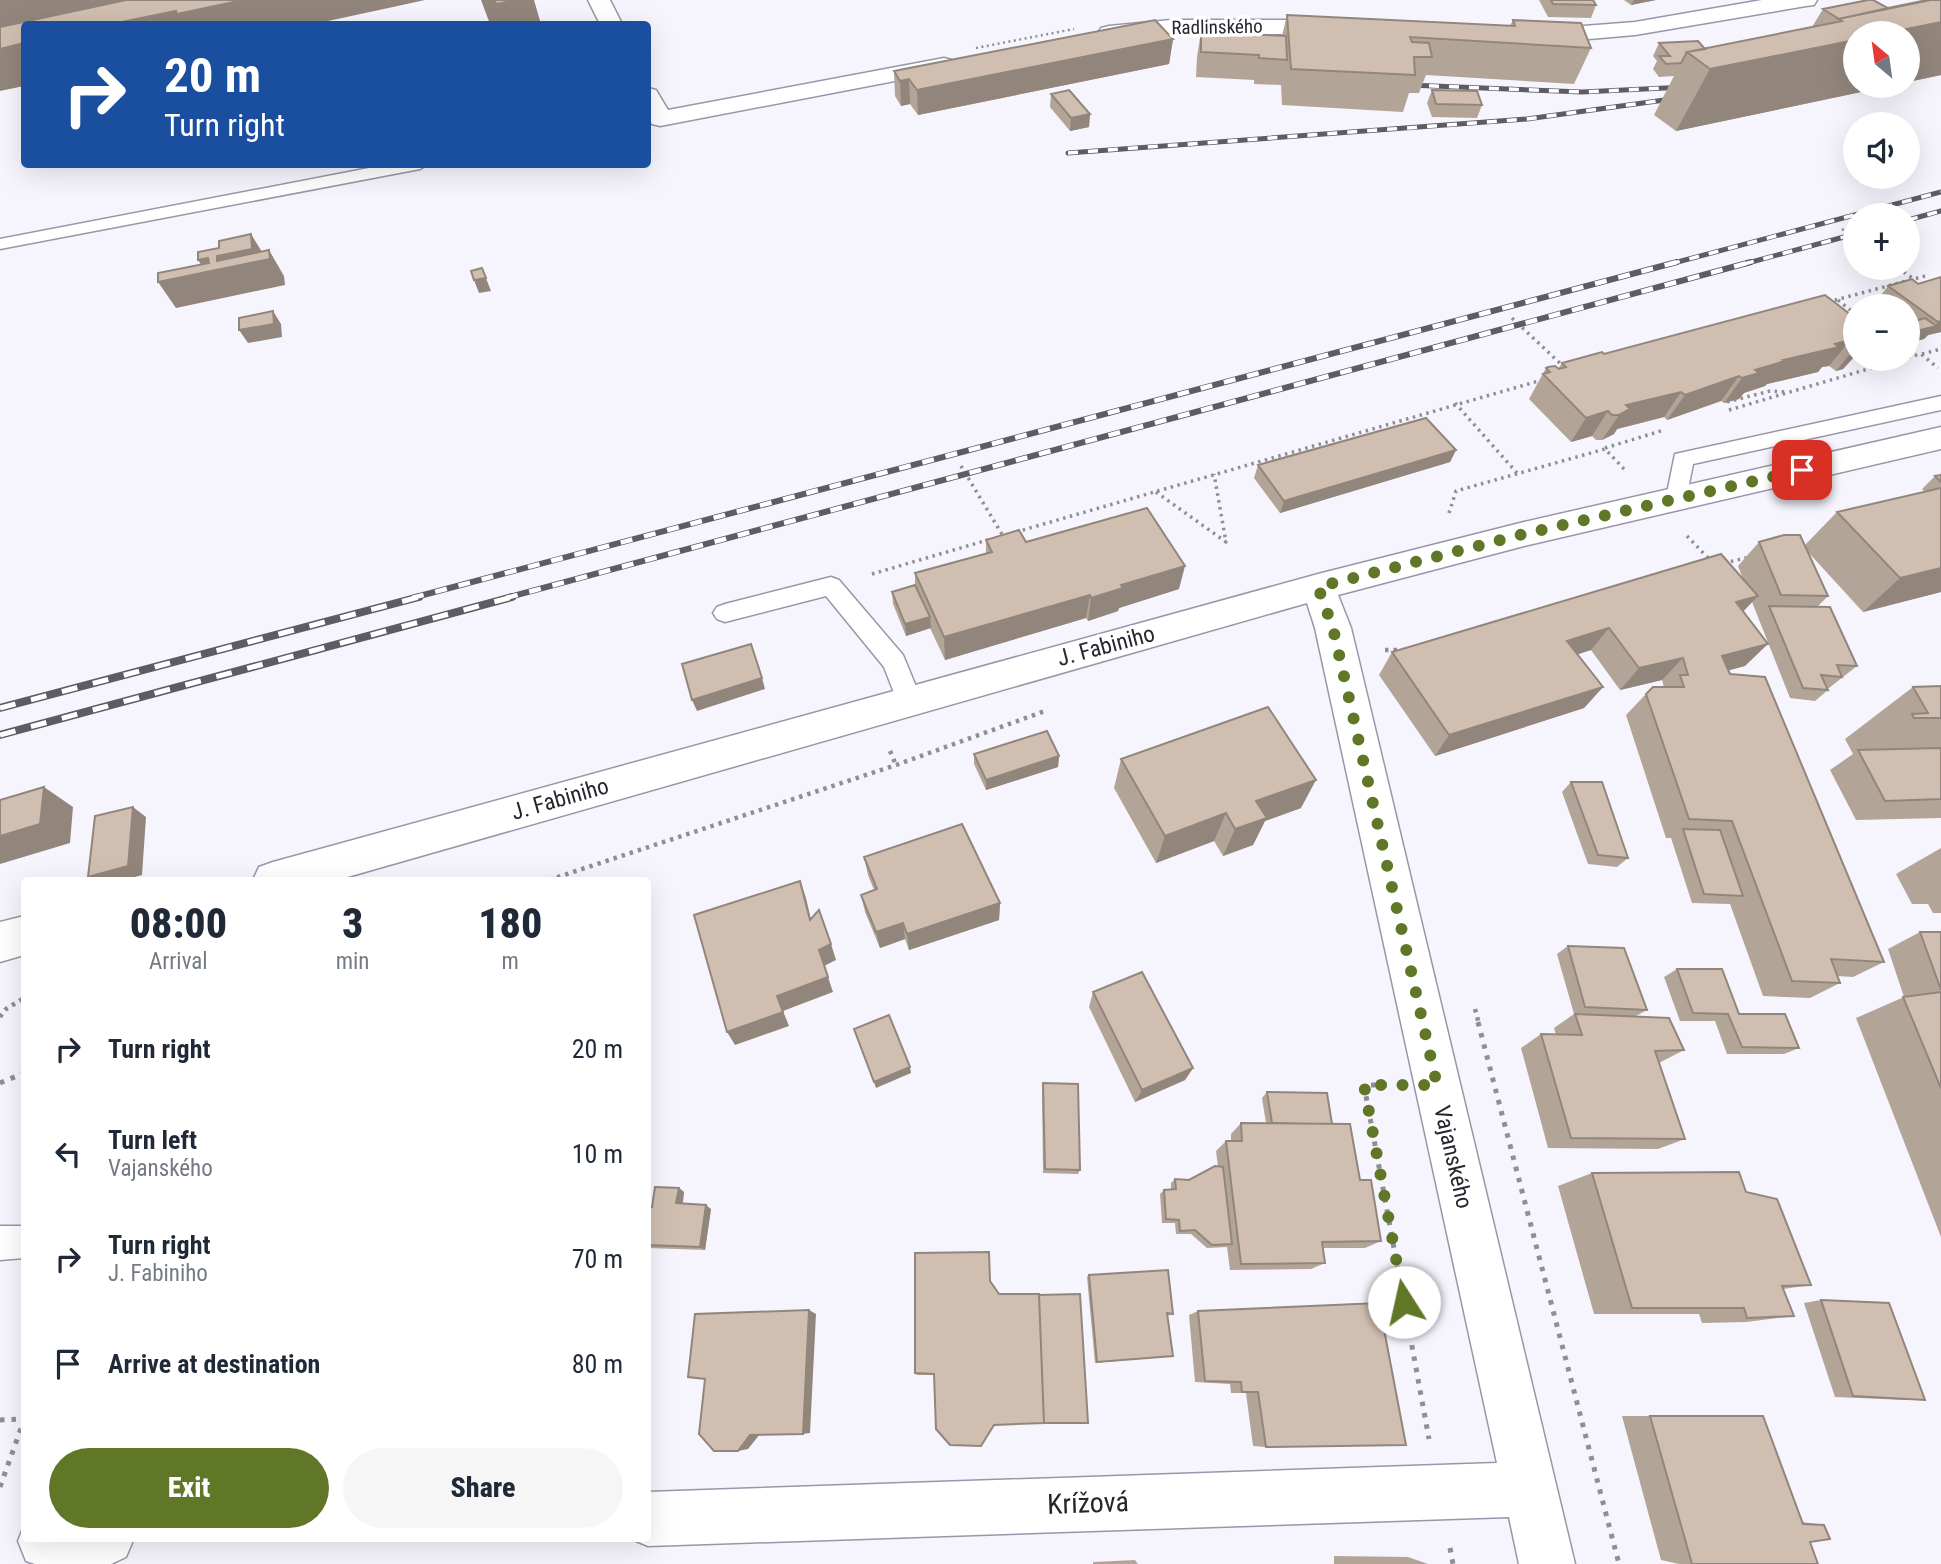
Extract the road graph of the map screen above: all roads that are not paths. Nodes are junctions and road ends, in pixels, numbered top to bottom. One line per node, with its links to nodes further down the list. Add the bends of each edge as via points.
1 (599, 0): 4 (street)
2 (1806, 0): 3 (street)
3 (1753, 3): 6 (street, via 1597,35)
4 (610, 21)
5 (1362, 29): 7 (street, Radlinského, via 1171,27)
6 (1515, 36)
7 (1088, 37)
8 (967, 60): 9 (street)
9 (654, 120)
10 (399, 168): 11 (lane)
11 (0, 244)
12 (1941, 403): 14 (lane, via 1683,459)
13 (1941, 438): 14 (street, J. Fabiniho)
14 (1667, 501): 15 (street, J. Fabiniho)
15 (1318, 587): 17 (street, J. Fabiniho); 23 (street, Vajanského, via 1333,628)
16 (725, 613): 17 (lane, via 831,586 894,662)
17 (909, 701): 18 (street, J. Fabiniho)
18 (287, 877)
19 (21, 937): 20 (street)
20 (0, 942)
21 (21, 1242): 22 (lane)
22 (0, 1243)
23 (1530, 1489): 24 (street, Krížová); 27 (street, Vajanského)
24 (651, 1519)
25 (81, 1542): 26 (street)
26 (43, 1548)
27 (1547, 1564)

